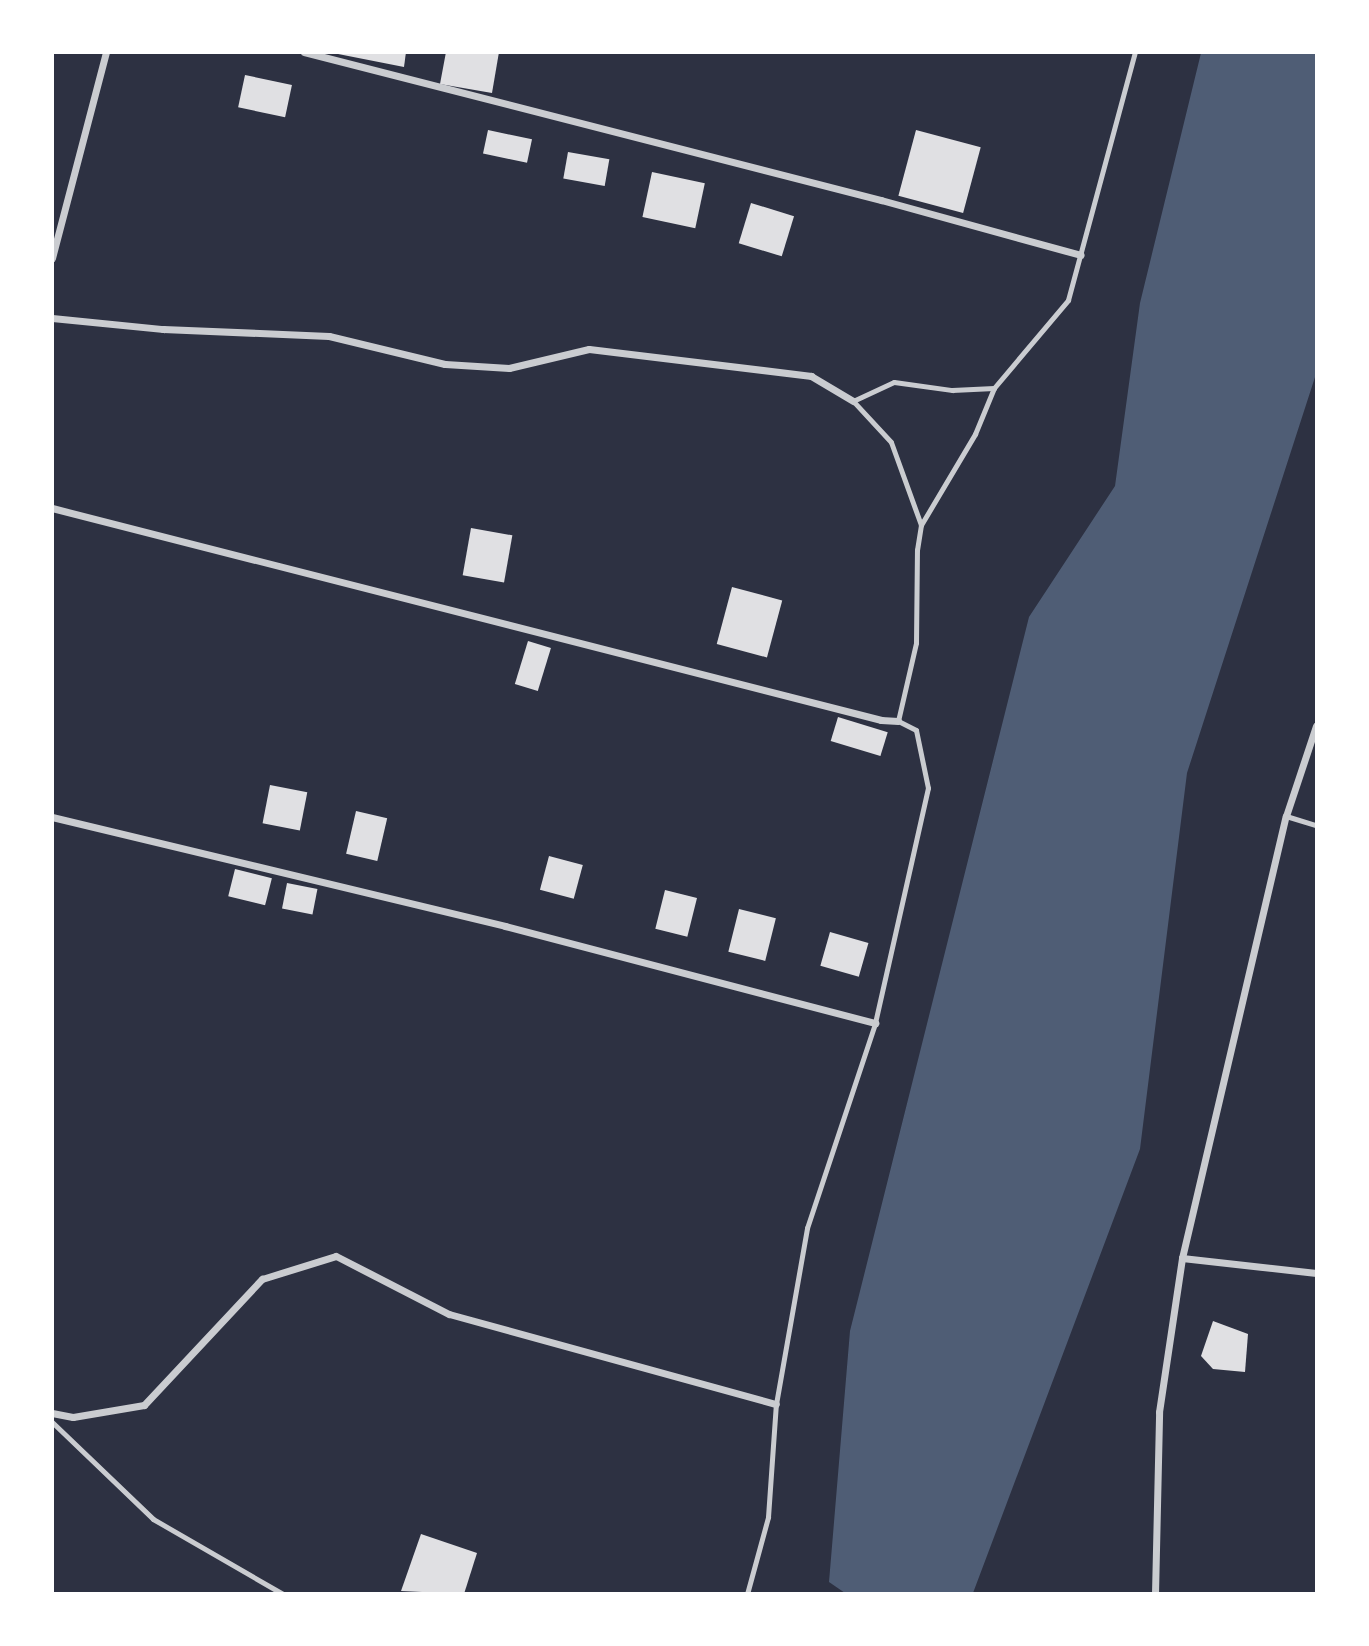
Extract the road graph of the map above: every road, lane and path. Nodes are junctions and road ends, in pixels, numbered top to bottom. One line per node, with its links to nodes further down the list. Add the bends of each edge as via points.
1 (106, 52): 5 (street)
2 (304, 52): 4 (street)
3 (1135, 52): 4 (lane)
4 (1081, 255): 7 (lane, via 1068,300)
5 (52, 258)
6 (52, 318): 8 (street, via 163,329 329,336 445,364 509,368 589,349 811,376)
7 (994, 388): 8 (lane, via 953,390 894,382); 10 (lane, via 975,434)
8 (853, 401): 10 (lane, via 891,442)
9 (52, 508): 11 (street)
10 (921, 525): 11 (lane, via 916,643)
11 (898, 721): 16 (lane, via 916,730 928,788)
12 (1317, 726): 13 (street)
13 (1286, 816): 15 (lane); 17 (street)
14 (52, 817): 16 (street, via 505,926)
15 (1317, 825)
16 (875, 1023): 19 (lane, via 807,1228)
17 (1182, 1258): 18 (street); 24 (street, via 1159,1412)
18 (1317, 1273)
19 (776, 1404): 20 (street, via 449,1314 335,1256 262,1279 144,1405 73,1417); 23 (lane, via 768,1517)
20 (52, 1413)
21 (52, 1422): 22 (lane, via 153,1519)
22 (283, 1594)
23 (747, 1594)
24 (1155, 1594)

